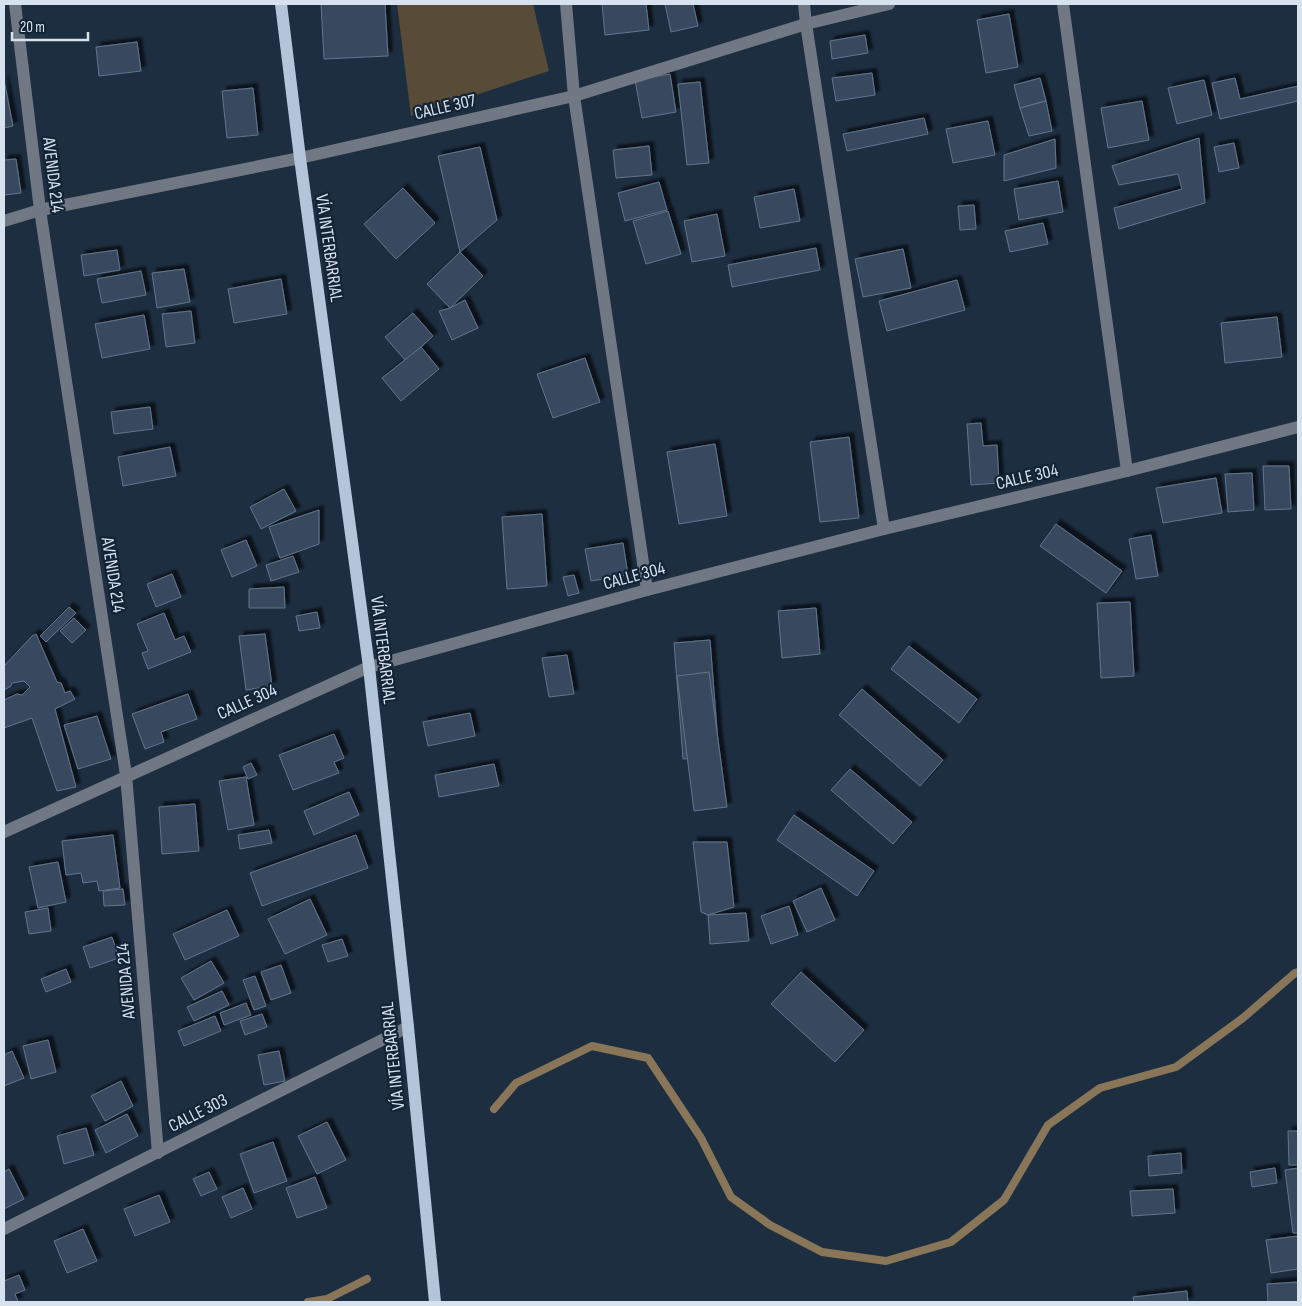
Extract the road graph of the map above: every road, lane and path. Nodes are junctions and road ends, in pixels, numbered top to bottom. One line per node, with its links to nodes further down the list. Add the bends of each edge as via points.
1 (15, 4): 10 (street, AVENIDA 214)
2 (281, 4): 9 (main road, VÍA INTERBARRIAL)
3 (566, 4): 8 (street)
4 (804, 4): 7 (street)
5 (889, 4): 7 (street, CALLE 307)
6 (1063, 4): 13 (street)
7 (806, 24): 8 (street, CALLE 307); 14 (street)
8 (574, 96): 9 (street, CALLE 307); 15 (street)
9 (300, 158): 10 (street, CALLE 307); 16 (main road, VÍA INTERBARRIAL)
10 (40, 210): 11 (street, CALLE 307); 17 (street, AVENIDA 214)
11 (4, 221)
12 (1298, 427): 13 (street, CALLE 304)
13 (1128, 471): 14 (street, CALLE 304)
14 (884, 529): 15 (street, CALLE 304)
15 (647, 590): 16 (street, CALLE 304)
16 (368, 667): 17 (street, CALLE 304); 19 (main road, VÍA INTERBARRIAL)
17 (126, 775): 18 (street, CALLE 304); 20 (street, AVENIDA 214)
18 (4, 832)
19 (408, 1027): 20 (street, CALLE 303); 22 (main road, VÍA INTERBARRIAL)
20 (158, 1153): 21 (street, CALLE 303)
21 (4, 1229)
22 (435, 1302)

